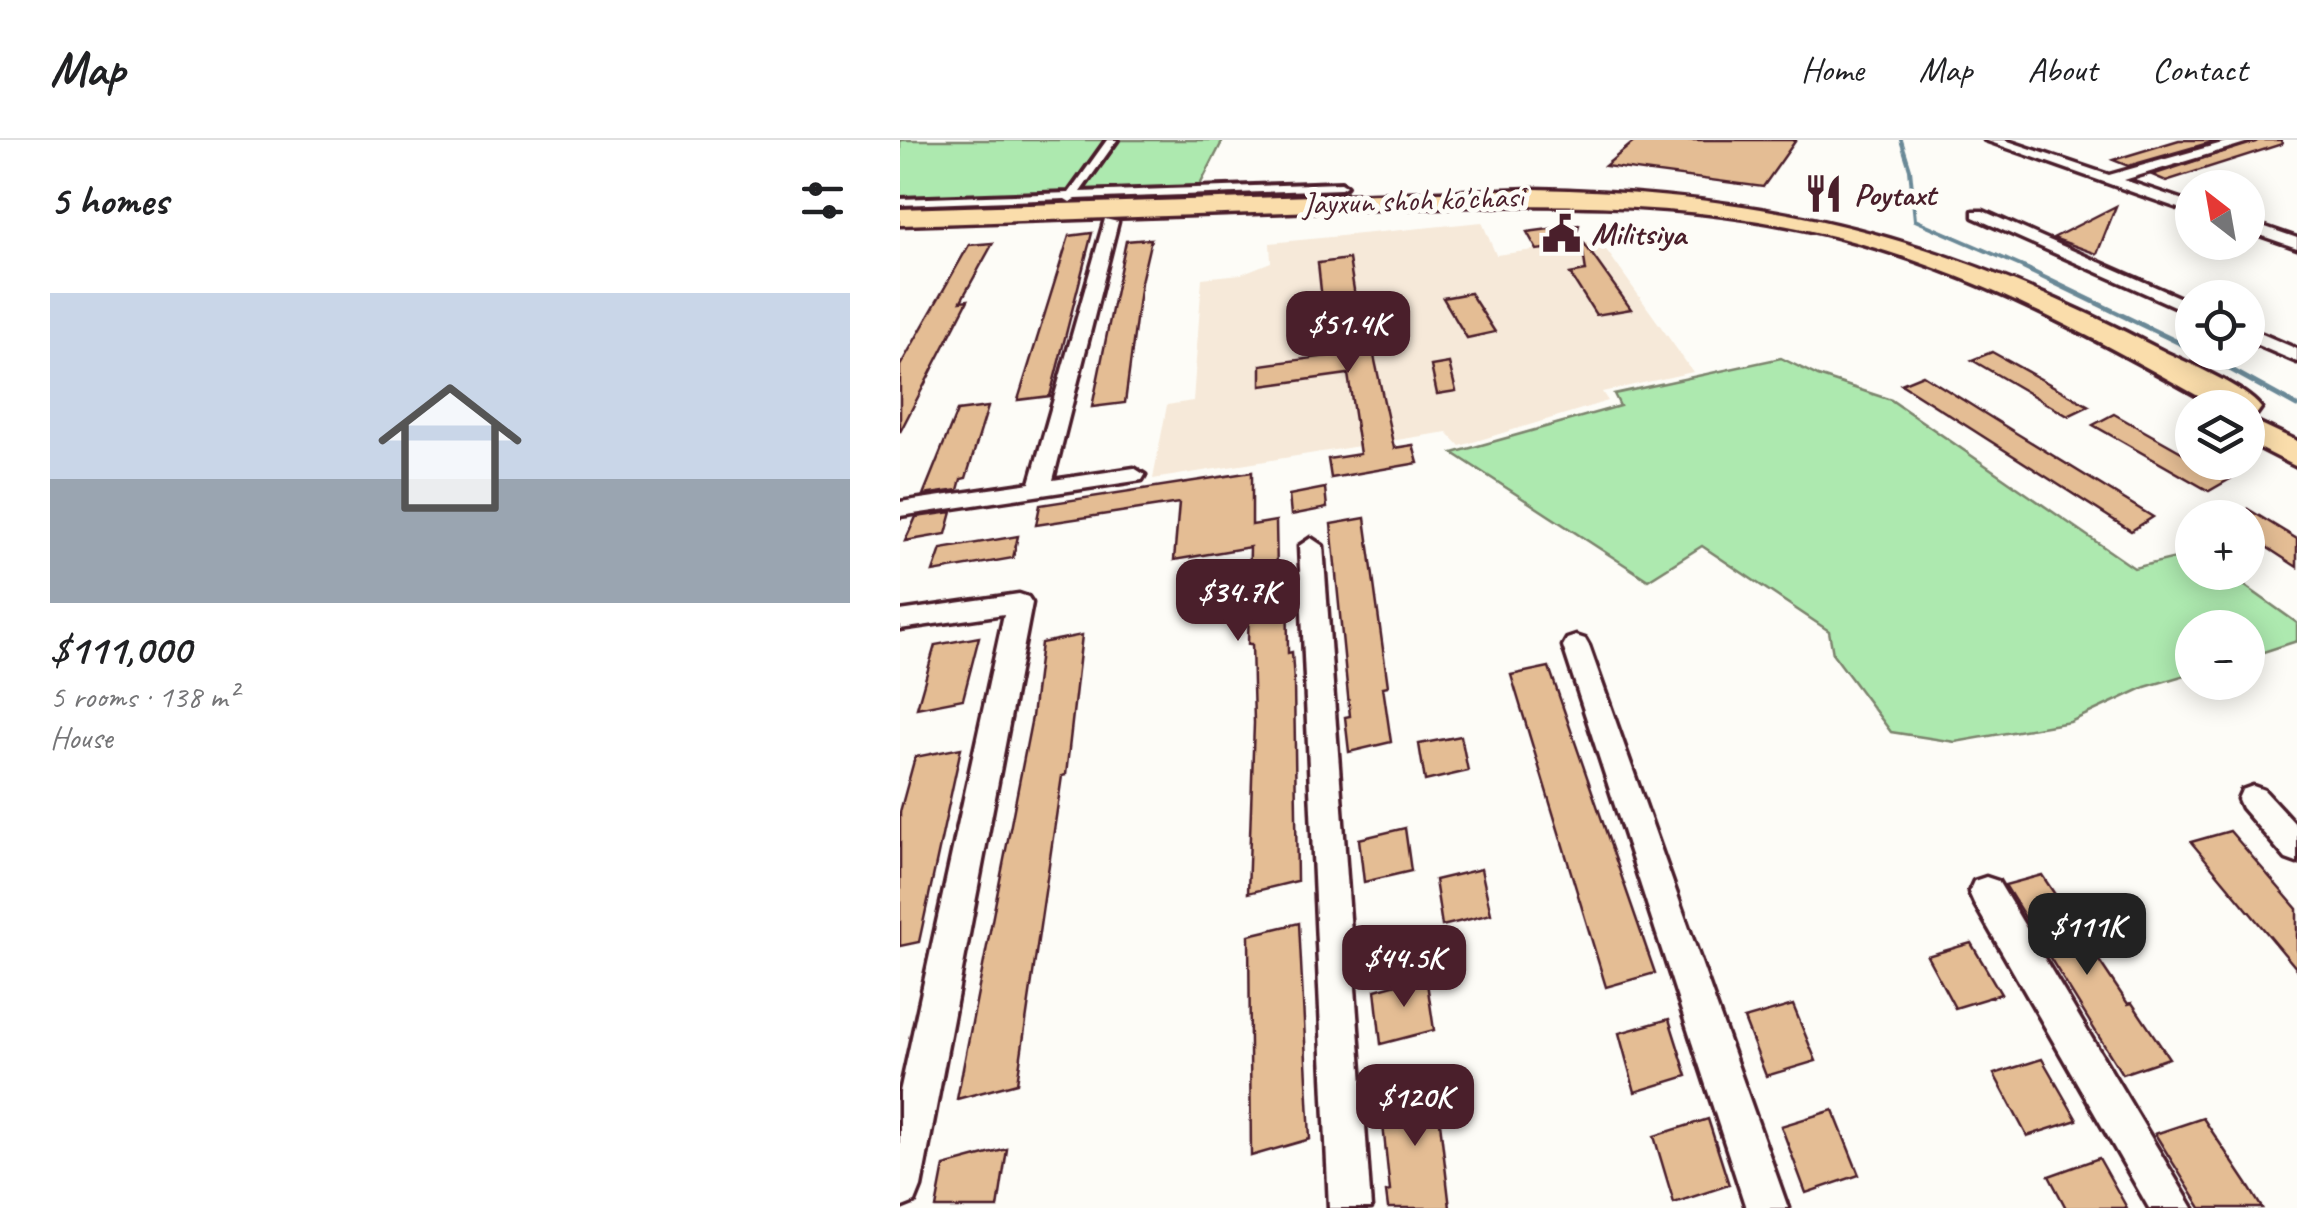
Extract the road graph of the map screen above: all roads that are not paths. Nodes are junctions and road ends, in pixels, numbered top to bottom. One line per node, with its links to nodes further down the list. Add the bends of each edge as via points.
1 (1112, 140): 6 (street)
2 (1992, 140): 4 (street)
3 (2248, 140): 4 (street)
4 (2108, 180): 8 (street)
5 (1341, 186): 6 (street)
6 (1070, 199): 7 (street)
7 (900, 202)
8 (2175, 202)
9 (1978, 214): 16 (street)
10 (901, 217): 11 (highway, Jayxun shoh ko'chasi)
11 (957, 221): 12 (highway, Jayxun shoh ko'chasi); 13 (highway, Jayxun shoh ko'chasi); 20 (highway, Jayxun shoh ko'chasi, via 1488,196 1598,196 1708,207 1840,231 1935,260 2081,320)
12 (1110, 222): 19 (highway, Jayxun shoh ko'chasi, via 1534,204 1779,229 1937,274 2088,340); 26 (street)
13 (900, 230)
14 (2265, 232): 15 (street)
15 (2297, 243)
16 (2175, 301)
17 (2265, 342): 18 (street)
18 (2297, 356)
19 (2178, 390)
20 (2212, 390)
21 (2265, 419): 22 (highway, Jayxun shoh ko'chasi)
22 (2297, 437)
23 (2265, 438): 24 (highway)
24 (2297, 456)
25 (1134, 475): 26 (street)
26 (1040, 488): 27 (street)
27 (900, 509)
28 (1311, 546): 35 (street)
29 (900, 620): 34 (street, via 1019,603)
30 (1576, 646): 36 (street)
31 (2253, 799): 32 (street)
32 (2297, 848)
33 (1986, 892): 37 (street)
34 (900, 1187)
35 (1350, 1208)
36 (1767, 1208)
37 (2172, 1208)

